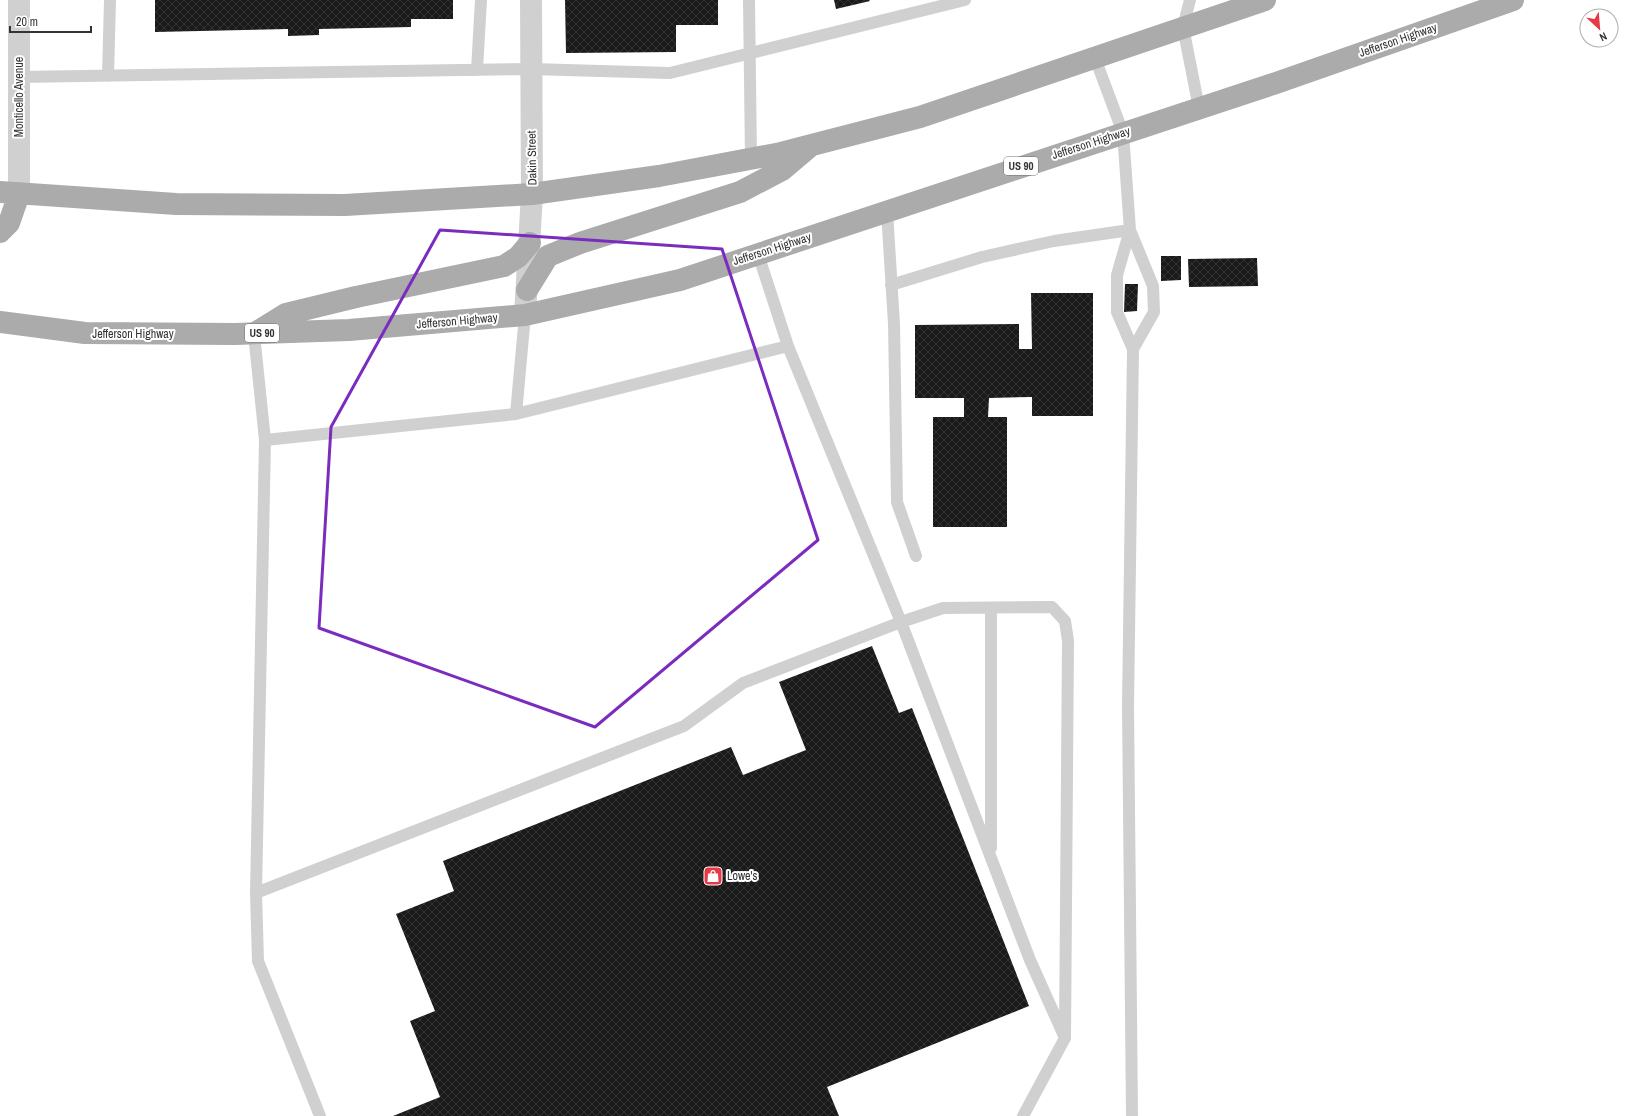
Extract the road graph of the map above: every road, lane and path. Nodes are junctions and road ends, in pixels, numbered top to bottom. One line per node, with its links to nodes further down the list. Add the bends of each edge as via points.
1 (19, 0): 16 (street, Monticello Avenue)
2 (110, 0): 15 (lane)
3 (481, 0): 14 (lane)
4 (531, 0): 13 (street, Dakin Street)
5 (749, 0): 11 (lane)
6 (965, 0): 11 (lane)
7 (1190, 0): 10 (lane)
8 (1265, 0): 10 (main road)
9 (1513, 0): 17 (main road, Jefferson Highway / US 90)
10 (1184, 27): 12 (main road); 17 (lane)
11 (750, 54): 13 (lane, via 670,73); 20 (lane)
12 (1095, 58): 18 (lane); 19 (main road, via 920,117)
13 (531, 69): 14 (lane); 22 (street, Dakin Street)
14 (477, 70): 15 (lane)
15 (108, 76): 16 (lane)
16 (19, 77): 21 (street, Monticello Avenue)
17 (1199, 108): 18 (main road, Jefferson Highway / US 90)
18 (1123, 133): 23 (main road, Jefferson Highway / US 90); 24 (lane)
19 (812, 145): 20 (main road); 29 (main road, via 782,170 740,192 580,242 548,256)
20 (751, 159): 22 (main road, via 659,176)
21 (9, 193): 22 (main road, via 176,204 345,205); 25 (main road, via 8,223)
22 (532, 194): 26 (street, Dakin Street)
23 (887, 211): 27 (main road, Jefferson Highway / US 90); 28 (lane)
24 (1130, 230): 28 (lane, via 982,257); 34 (lane, via 1117,275 1117,312); 34 (lane, via 1153,286 1154,312)
25 (0, 232)
26 (530, 243): 29 (street, Dakin Street); 32 (main road, via 518,257 504,266 286,314)
27 (758, 254): 30 (main road, Jefferson Highway / US 90, via 680,280); 33 (lane)
28 (892, 285): 37 (lane, via 897,502)
29 (527, 290): 30 (street, Dakin Street)
30 (525, 316): 32 (main road, Jefferson Highway / US 90, via 349,330); 35 (lane)
31 (0, 322): 32 (main road, Jefferson Highway / US 90, via 85,333)
32 (254, 334): 36 (lane)
33 (788, 346): 35 (lane); 39 (lane)
34 (1133, 349): 45 (lane, via 1128,706)
35 (516, 414): 36 (lane)
36 (265, 440): 41 (lane)
37 (916, 556)
38 (991, 608): 39 (lane, via 943,608); 40 (lane); 42 (lane, via 1052,607 1065,621 1068,641)
39 (901, 622): 40 (lane); 41 (lane, via 743,683 684,726)
40 (991, 857): 42 (lane, via 1030,960)
41 (256, 893): 43 (lane, via 258,961)
42 (1065, 1038): 44 (lane)
43 (320, 1116)
44 (1023, 1116)
45 (1132, 1116)

